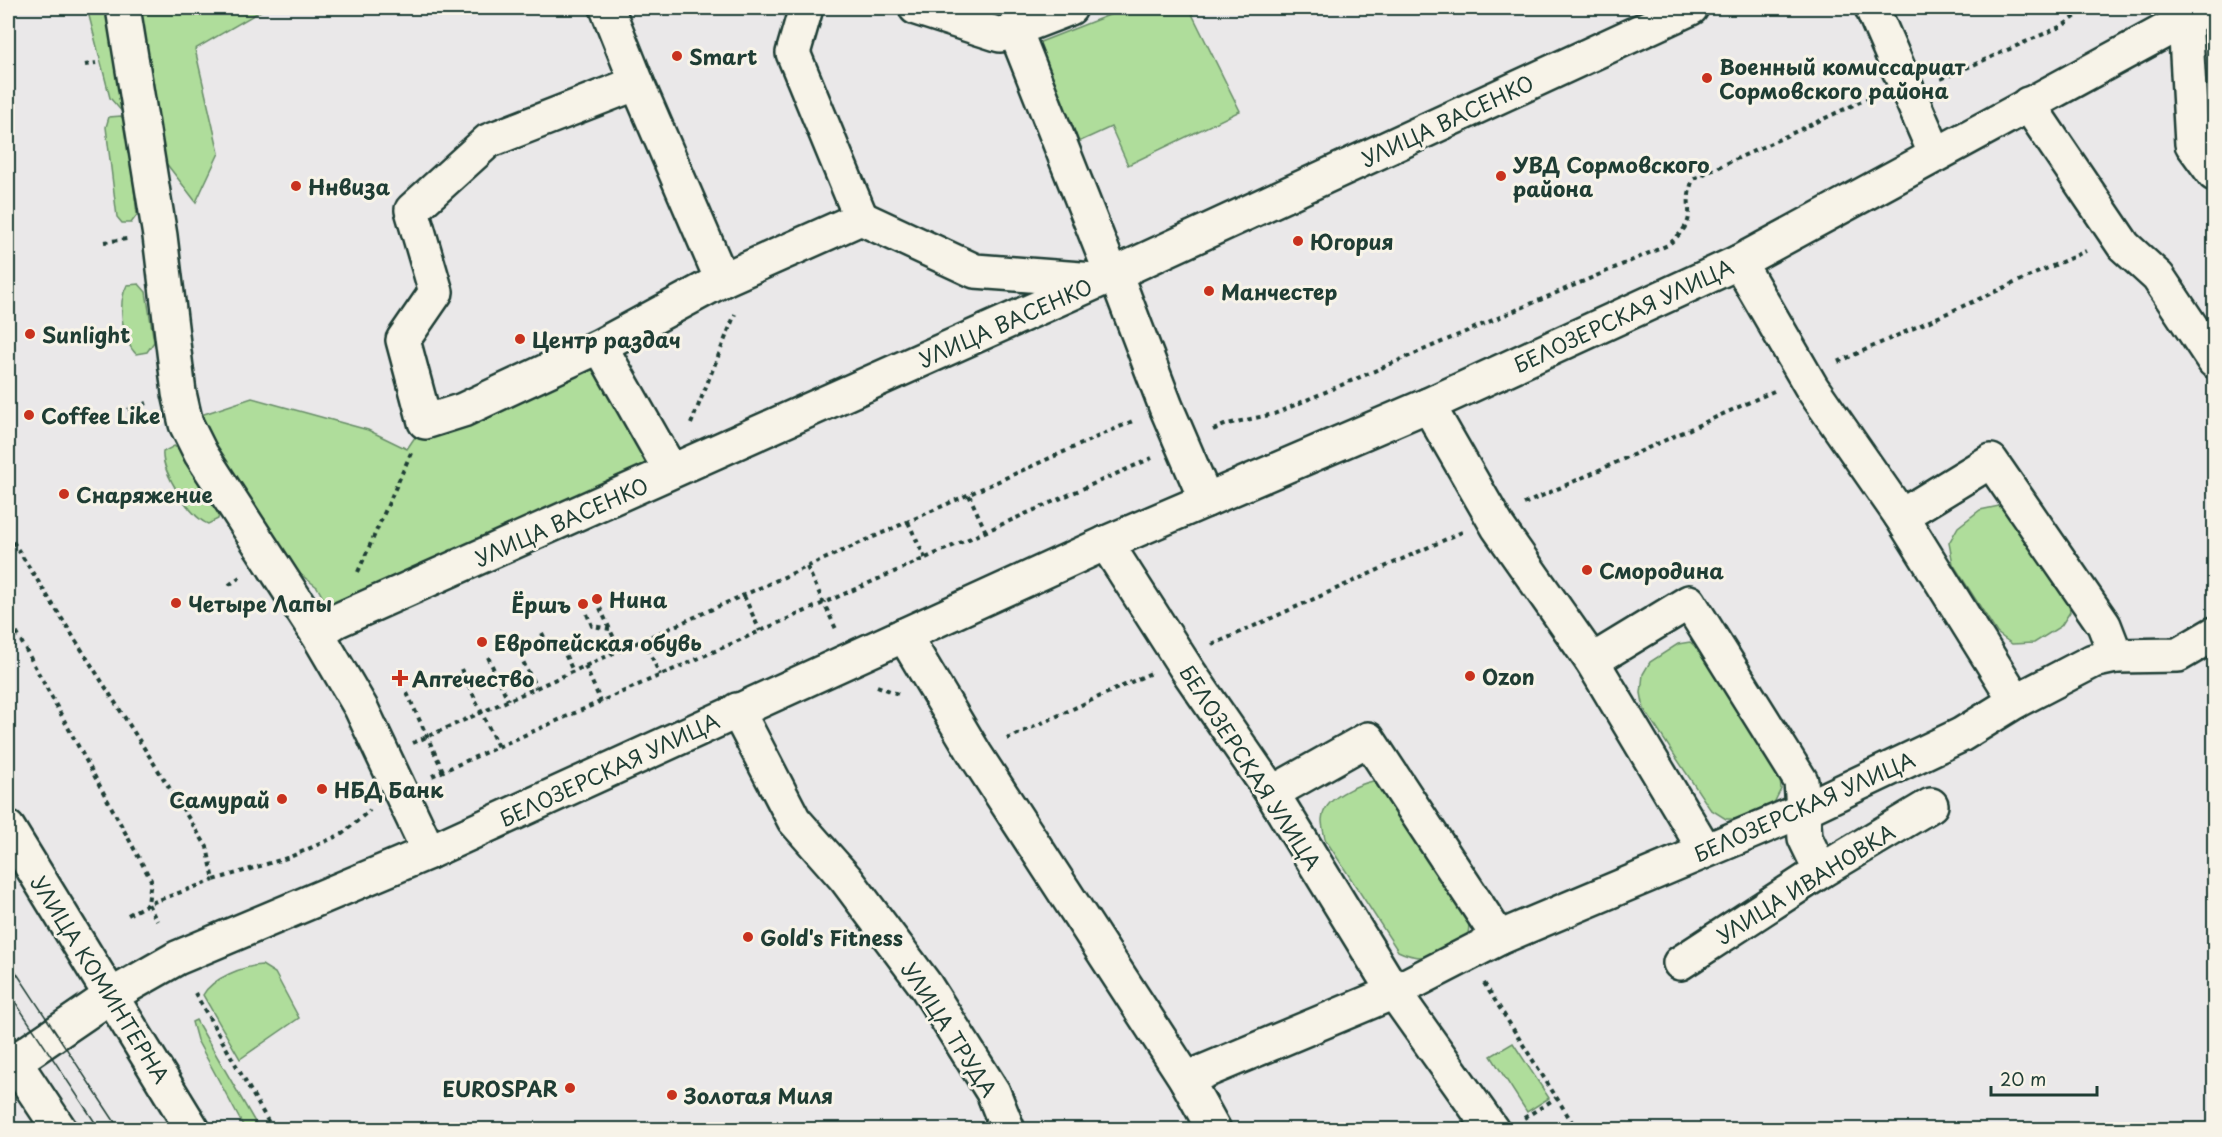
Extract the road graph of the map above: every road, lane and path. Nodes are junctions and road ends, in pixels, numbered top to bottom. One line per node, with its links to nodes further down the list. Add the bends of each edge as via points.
1 (123, 8): 49 (street, via 160,236 178,393 186,424 201,454)
2 (607, 8): 11 (street)
3 (806, 8): 16 (street, via 793,53)
4 (916, 8): 10 (street, via 1000,35)
5 (1071, 8): 10 (street)
6 (1691, 8): 20 (street, УЛИЦА ВАСЕНКО)
7 (1872, 8): 12 (street)
8 (2088, 8): 12 (path, via 2062,26 1921,88)
9 (2196, 14): 13 (street, БЕЛОЗЕРСКАЯ УЛИЦА); 15 (street, via 2192,144)
10 (1015, 30): 20 (street)
11 (637, 83): 21 (street); 29 (street, via 488,141 412,210 436,292 403,340)
12 (1909, 89): 14 (street); 30 (path, via 1880,93 1693,179 1688,194 1691,218 1668,245 1274,414 1227,424)
13 (2028, 104): 14 (street, БЕЛОЗЕРСКАЯ УЛИЦА); 17 (street)
14 (1935, 153): 18 (street, БЕЛОЗЕРСКАЯ УЛИЦА)
15 (2214, 174)
16 (861, 218): 19 (street); 20 (street, via 975,271)
17 (2118, 237): 23 (street, via 2158,277); 24 (path)
18 (1738, 262): 24 (street); 26 (street, БЕЛОЗЕРСКАЯ УЛИЦА)
19 (754, 266): 21 (street); 31 (path)
20 (1109, 276): 27 (street); 31 (street, УЛИЦА ВАСЕНКО)
21 (722, 280): 22 (street)
22 (600, 346): 29 (street, via 463,410); 31 (street)
23 (2214, 361)
24 (1805, 377): 34 (street); 35 (path)
25 (141, 405): 28 (path)
26 (1428, 405): 33 (street, БЕЛОЗЕРСКАЯ УЛИЦА); 35 (street)
27 (1166, 407): 30 (street); 32 (path)
28 (128, 410)
29 (425, 422): 49 (path)
30 (1183, 444): 33 (street); 37 (path)
31 (671, 471): 49 (street, УЛИЦА ВАСЕНКО)
32 (969, 495): 36 (path); 37 (path)
33 (1206, 500): 39 (street, БЕЛОЗЕРСКАЯ УЛИЦА)
34 (1901, 516): 59 (street, via 1991,461 2104,625); 72 (street)
35 (1493, 518): 61 (path); 62 (street)
36 (908, 522): 40 (path); 41 (path)
37 (986, 532): 40 (path)
38 (8, 534): 89 (path, via 207,847)
39 (1106, 543): 55 (street, БЕЛОЗЕРСКАЯ УЛИЦА); 61 (street, БЕЛОЗЕРСКАЯ УЛИЦА)
40 (925, 558): 45 (path)
41 (807, 567): 44 (path); 45 (path)
42 (243, 575): 43 (path)
43 (229, 585)
44 (744, 596): 51 (path); 56 (path)
45 (824, 603): 51 (path); 52 (path)
46 (600, 608): 50 (path)
47 (586, 614): 50 (path, via 592,626)
48 (8, 617): 90 (path, via 151,880)
49 (326, 627): 79 (street)
50 (610, 629): 58 (path)
51 (760, 631): 66 (path)
52 (837, 632)
53 (542, 633): 65 (path, via 549,647 563,650)
54 (2214, 634): 59 (street, БЕЛОЗЕРСКАЯ УЛИЦА, via 2178,655)
55 (903, 635): 74 (street, БЕЛОЗЕРСКАЯ УЛИЦА); 78 (street)
56 (644, 640): 58 (path); 66 (path)
57 (524, 641): 68 (path, via 516,647)
58 (620, 651): 63 (path)
59 (2116, 656): 72 (street, БЕЛОЗЕРСКАЯ УЛИЦА, via 2093,661)
60 (488, 657): 71 (path)
61 (1181, 660): 78 (path); 82 (street, БЕЛОЗЕРСКАЯ УЛИЦА)
62 (1592, 661): 84 (street, via 1689,602 1801,781); 86 (street)
63 (585, 666): 65 (path); 73 (path)
64 (461, 669): 75 (path)
65 (573, 671): 68 (path)
66 (660, 675): 73 (path)
67 (870, 687): 70 (path, via 891,690)
68 (536, 688): 71 (path)
69 (407, 693): 76 (path)
70 (906, 699)
71 (508, 700): 75 (path)
72 (2016, 701): 84 (street, БЕЛОЗЕРСКАЯ УЛИЦА, via 1961,735)
73 (601, 702): 77 (path)
74 (738, 710): 87 (street, БЕЛОЗЕРСКАЯ УЛИЦА); 106 (street, УЛИЦА ТРУДА, via 794,820 846,879 926,986 993,1092)
75 (481, 713): 76 (path); 77 (path)
76 (427, 736): 79 (path); 80 (path)
77 (498, 747): 80 (path)
78 (975, 754): 100 (street)
79 (385, 755): 81 (street)
80 (443, 771): 81 (path)
81 (402, 790): 87 (street); 89 (path, via 382,799 342,834 290,857)
82 (1272, 793): 93 (street, via 1368,739); 96 (street, БЕЛОЗЕРСКАЯ УЛИЦА)
83 (1931, 805): 88 (street, УЛИЦА ИВАНОВКА)
84 (1803, 810): 86 (street, БЕЛОЗЕРСКАЯ УЛИЦА); 88 (street, via 1805,838)
85 (8, 828): 98 (street, УЛИЦА КОМИНТЕРНА)
86 (1705, 850): 93 (street, БЕЛОЗЕРСКАЯ УЛИЦА)
87 (429, 852): 98 (street, БЕЛОЗЕРСКАЯ УЛИЦА, via 177,958)
88 (1821, 871): 95 (street, УЛИЦА ИВАНОВКА)
89 (214, 880): 90 (path)
90 (148, 904): 91 (path); 92 (path)
91 (128, 915)
92 (157, 921)
93 (1498, 938): 94 (street, БЕЛОЗЕРСКАЯ УЛИЦА)
94 (1466, 954): 96 (street, БЕЛОЗЕРСКАЯ УЛИЦА); 101 (path)
95 (1680, 963)
96 (1394, 992): 100 (street, БЕЛОЗЕРСКАЯ УЛИЦА); 102 (street, БЕЛОЗЕРСКАЯ УЛИЦА)
97 (195, 993): 105 (path)
98 (112, 995): 99 (street, БЕЛОЗЕРСКАЯ УЛИЦА); 104 (street, УЛИЦА КОМИНТЕРНА)
99 (10, 1064): 103 (street)
100 (1186, 1079): 107 (street)
101 (1556, 1098): 102 (path); 108 (path)
102 (1504, 1126)
103 (60, 1130)
104 (194, 1130)
105 (273, 1130)
106 (1008, 1130)
107 (1214, 1130)
108 (1577, 1130)

